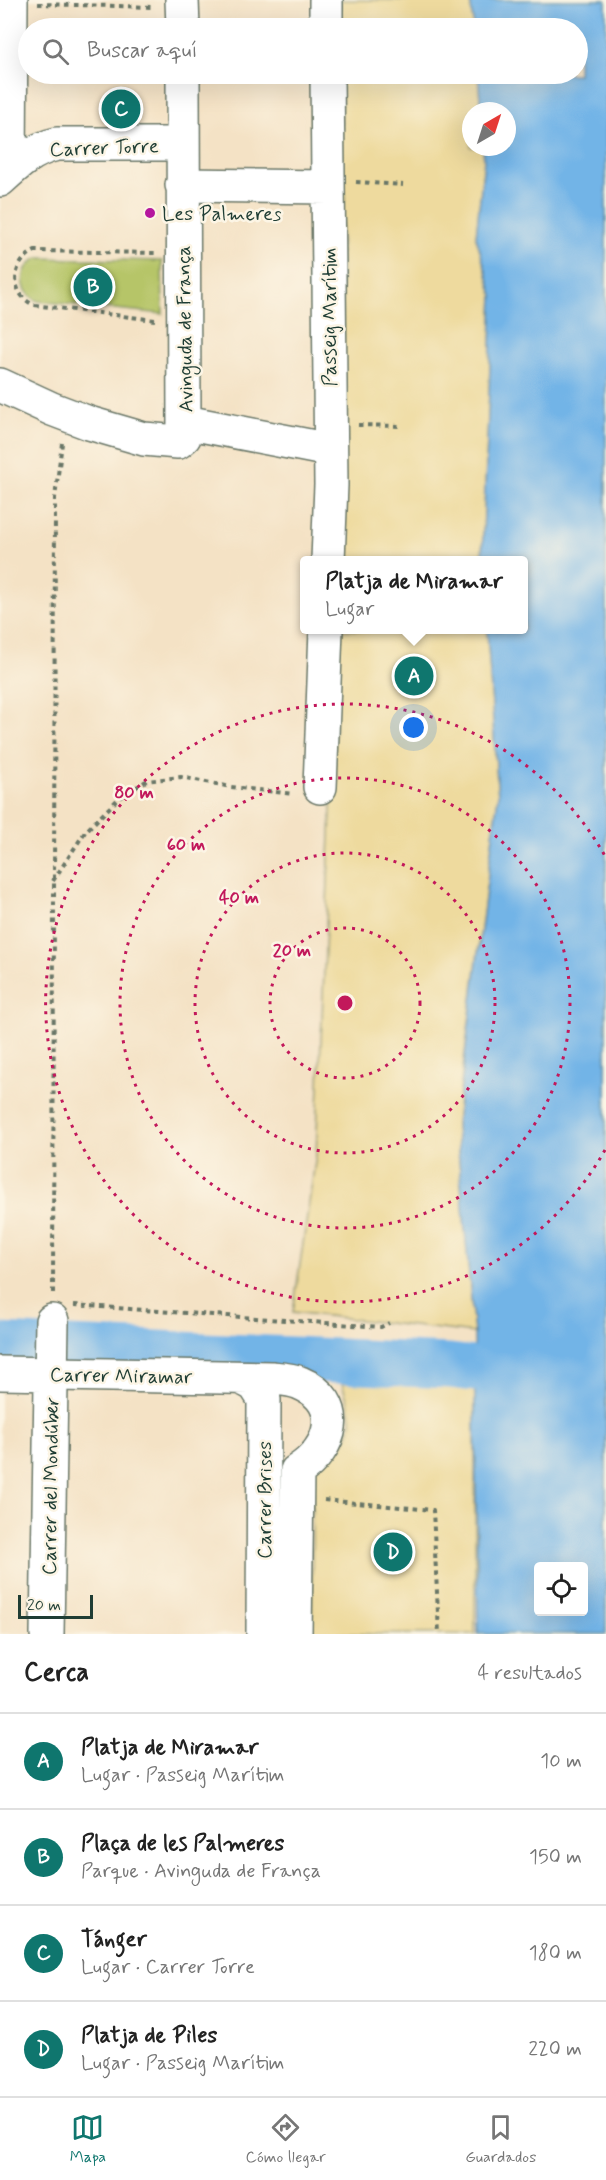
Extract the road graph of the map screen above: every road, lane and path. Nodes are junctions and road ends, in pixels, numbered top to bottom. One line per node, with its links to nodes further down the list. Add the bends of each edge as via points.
1 (326, 0): 4 (street)
2 (10, 1): 3 (path); 7 (street)
3 (182, 12)
4 (326, 18)
5 (183, 84): 8 (street, Avinguda de França)
6 (327, 84): 10 (street, Passeig Marítim)
7 (5, 89): 9 (street)
8 (183, 144): 9 (street, Carrer Torre, via 57,144 36,151); 11 (street, Avinguda de França)
9 (5, 175)
10 (328, 184): 11 (street); 12 (path); 19 (street, Passeig Marítim)
11 (182, 185): 13 (street, Avinguda de França)
12 (403, 185)
13 (183, 253): 14 (street, Avinguda de França); 14 (path, via 35,251 22,260 17,271 17,291 23,300 34,305)
14 (184, 324): 18 (street, Avinguda de França)
15 (0, 385): 16 (street)
16 (71, 416): 18 (street, via 169,443 178,442); 23 (path, via 61,448 55,498)
17 (400, 426): 19 (path)
18 (184, 430): 19 (street)
19 (330, 437): 20 (street, Passeig Marítim)
20 (328, 556)
21 (326, 634): 22 (street)
22 (320, 787): 23 (path, via 310,796 181,777 146,781 118,799 85,832)
23 (52, 881): 24 (path)
24 (52, 1312): 25 (path, via 381,1327); 27 (street, Carrer del Mondúber)
25 (389, 1323)
26 (0, 1373): 27 (street, Carrer Miramar)
27 (52, 1373): 28 (street, Carrer Miramar); 30 (street, Carrer del Mondúber)
28 (242, 1378): 29 (street, via 298,1382 318,1394 328,1408 330,1430 310,1463 297,1471); 31 (street, Carrer Brises, via 255,1385 264,1399)
29 (297, 1497): 32 (street); 33 (path, via 433,1510)
30 (47, 1634)
31 (263, 1634)
32 (295, 1634)
33 (440, 1634)

